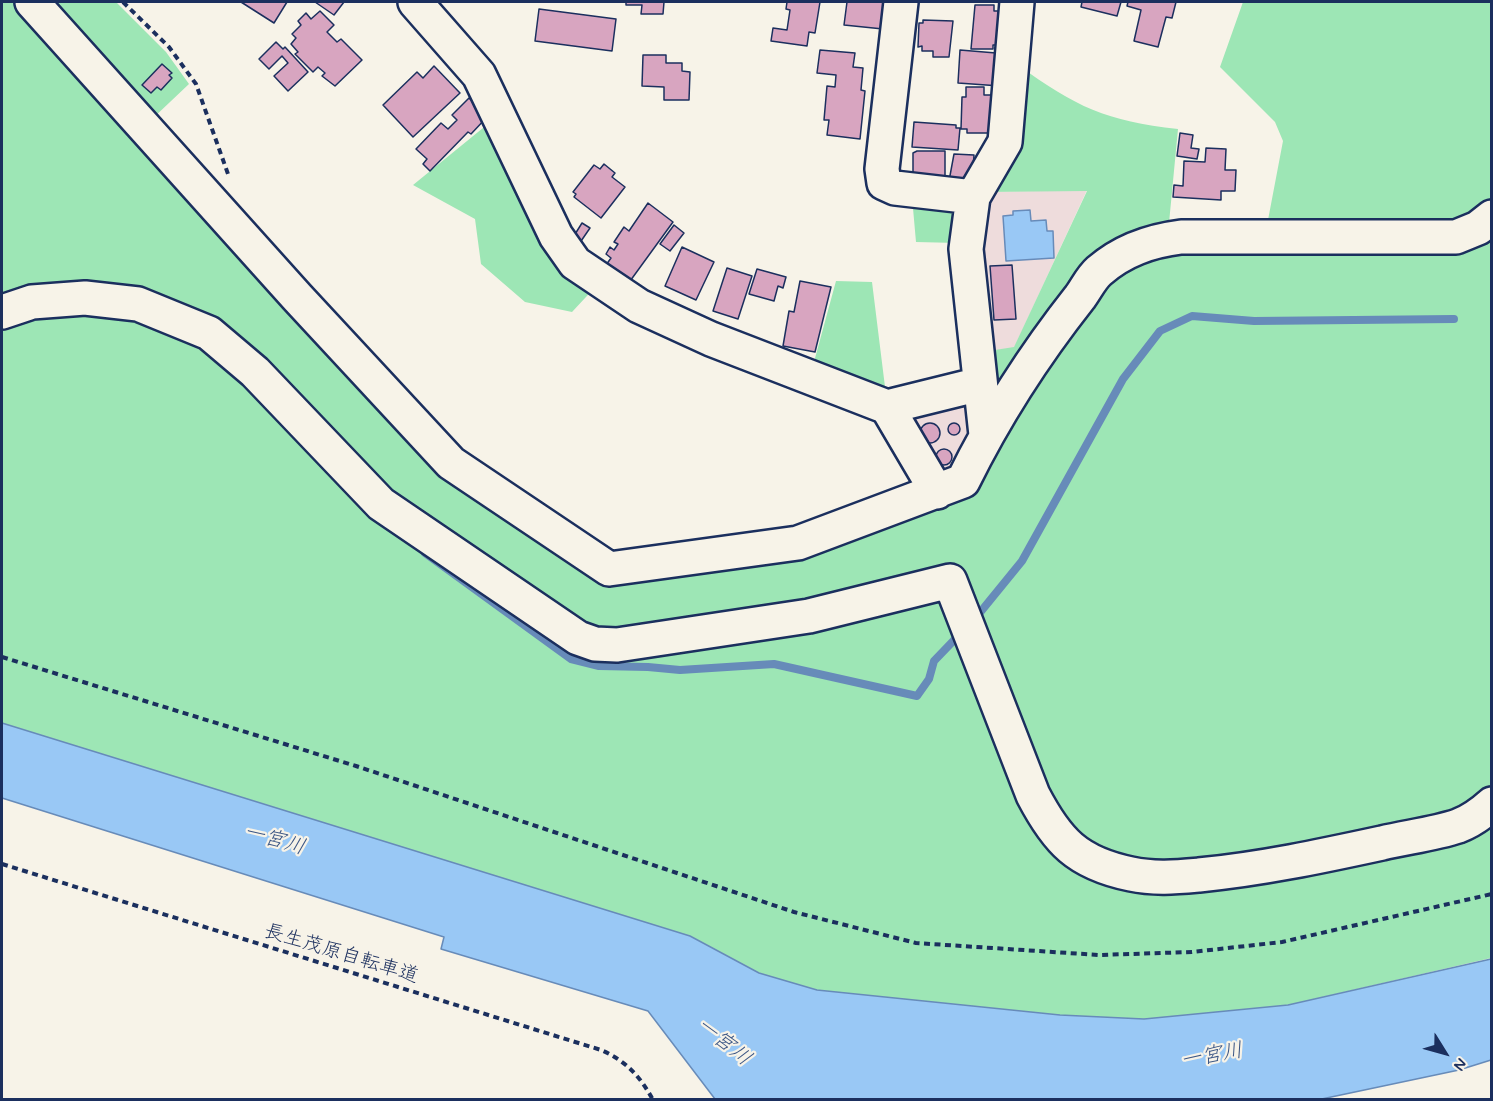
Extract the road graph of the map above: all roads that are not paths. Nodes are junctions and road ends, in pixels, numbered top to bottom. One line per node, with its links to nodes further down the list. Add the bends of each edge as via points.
1 (32, 2): 11 (street, via 451,462 609,569 798,543)
2 (416, 2): 9 (street, via 479,75 556,236 575,263 639,306 711,339)
3 (902, 2): 5 (street, via 882,170 884,183 895,188)
4 (1017, 2): 5 (street, via 1005,142)
5 (973, 197): 8 (street, via 966,249)
6 (1491, 217): 10 (street, via 1478,228 1456,237 1181,237 1152,241 1124,253 1097,272 1057,324)
7 (2, 312): 12 (street, via 32,302 85,298 138,304 209,333 255,372 381,504 578,638 595,644 617,645 809,616 950,581 1033,795 1051,828 1072,850 1096,863 1157,878 1212,873 1317,857 1458,826)
8 (980, 384): 9 (street); 10 (street)
9 (887, 407): 11 (street)
10 (986, 435): 11 (street, via 963,481)
11 (937, 492)
12 (1491, 804)

